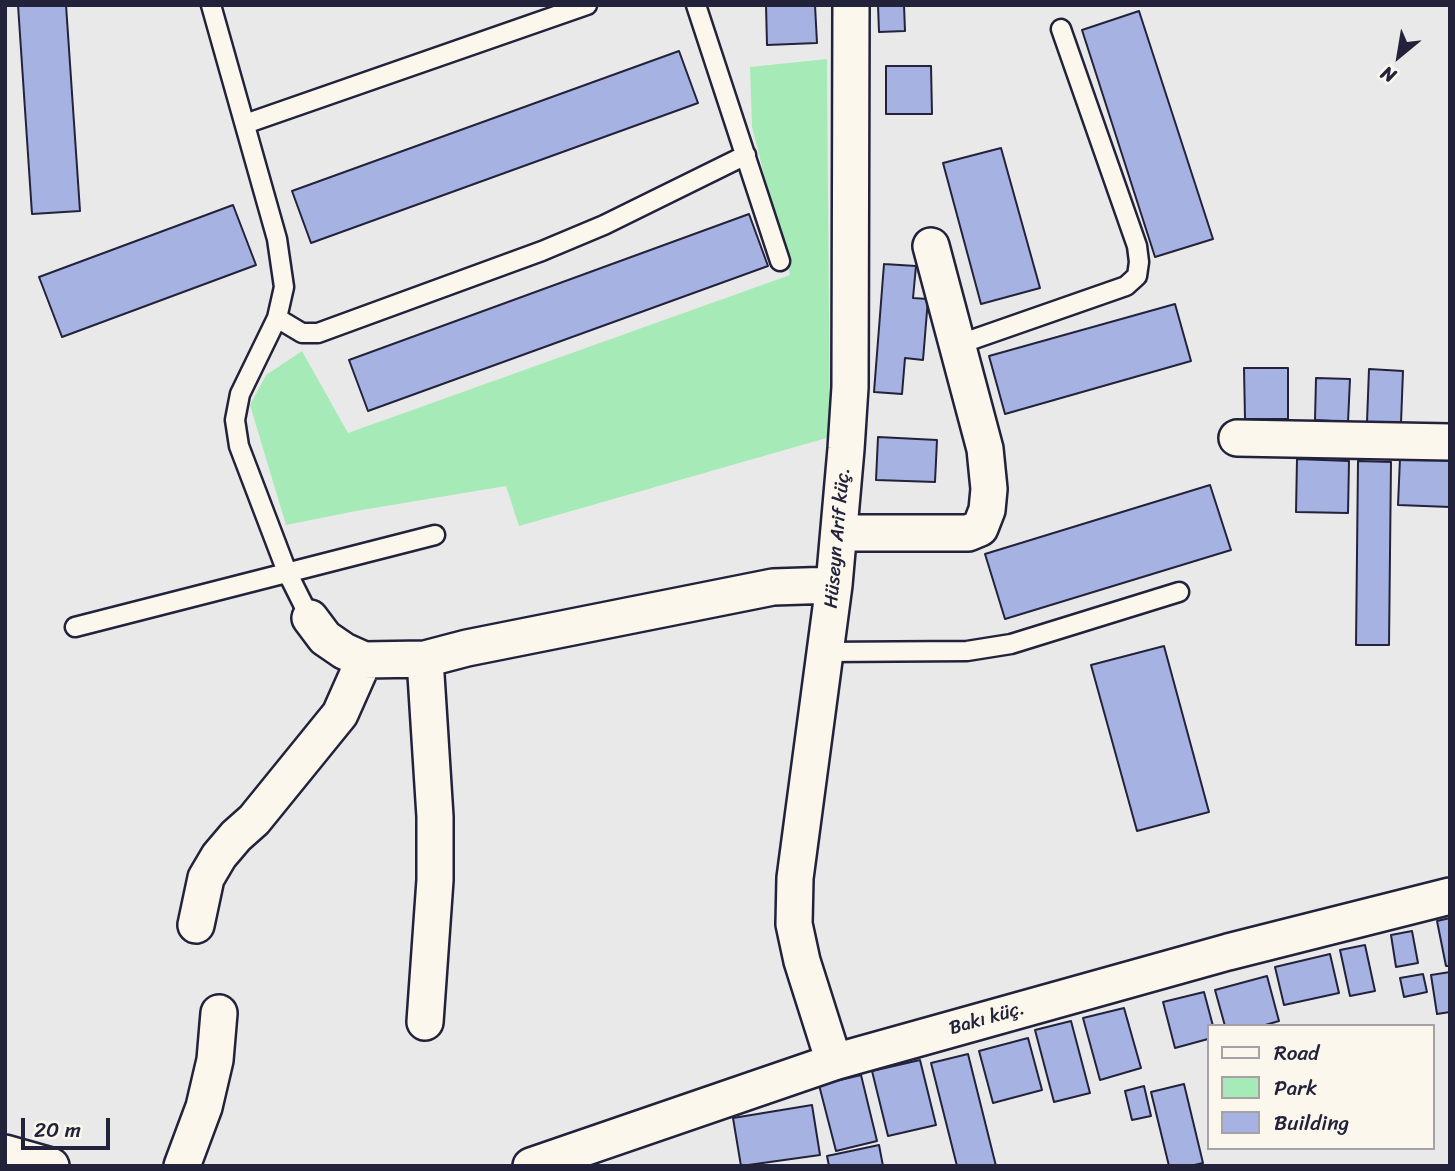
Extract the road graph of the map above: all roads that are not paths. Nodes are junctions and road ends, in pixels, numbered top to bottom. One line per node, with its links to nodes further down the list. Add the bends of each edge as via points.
1 (211, 5): 6 (lane)
2 (587, 5): 6 (lane)
3 (696, 5): 7 (lane)
4 (851, 5): 14 (street, Hüseyn Arif küç., via 850,387)
5 (1061, 29): 11 (lane, via 1136,246 1137,276 1126,286)
6 (245, 124): 10 (lane, via 277,239 284,287)
7 (746, 155): 9 (lane); 10 (lane, via 542,251 318,334 302,333)
8 (931, 246): 11 (street)
9 (780, 261)
10 (277, 318): 16 (lane, via 240,394 234,421)
11 (957, 345): 14 (street, via 985,449 989,489 980,528 968,533)
12 (1237, 438): 13 (street)
13 (1450, 442)
14 (840, 533): 17 (street, Hüseyn Arif küç.)
15 (435, 535): 16 (lane)
16 (287, 572): 19 (lane); 20 (lane)
17 (834, 586): 21 (street, Hüseyn Arif küç.); 22 (street, via 773,587)
18 (1179, 592): 21 (lane, via 1011,644 967,651)
19 (310, 618): 23 (street, via 325,638)
20 (75, 627)
21 (825, 652): 28 (street, Hüseyn Arif küç., via 795,878 794,924)
22 (425, 659): 23 (street); 27 (street, via 435,880)
23 (364, 660): 25 (street, via 334,723 219,856 206,878)
24 (1450, 896): 28 (street, Bakı küç., via 1228,952)
25 (196, 925)
26 (219, 1013): 31 (street, via 204,1107)
27 (425, 1022)
28 (834, 1062): 32 (street, Bakı küç.)
29 (5, 1153): 30 (street)
30 (51, 1166)
31 (182, 1166)
32 (531, 1166)

